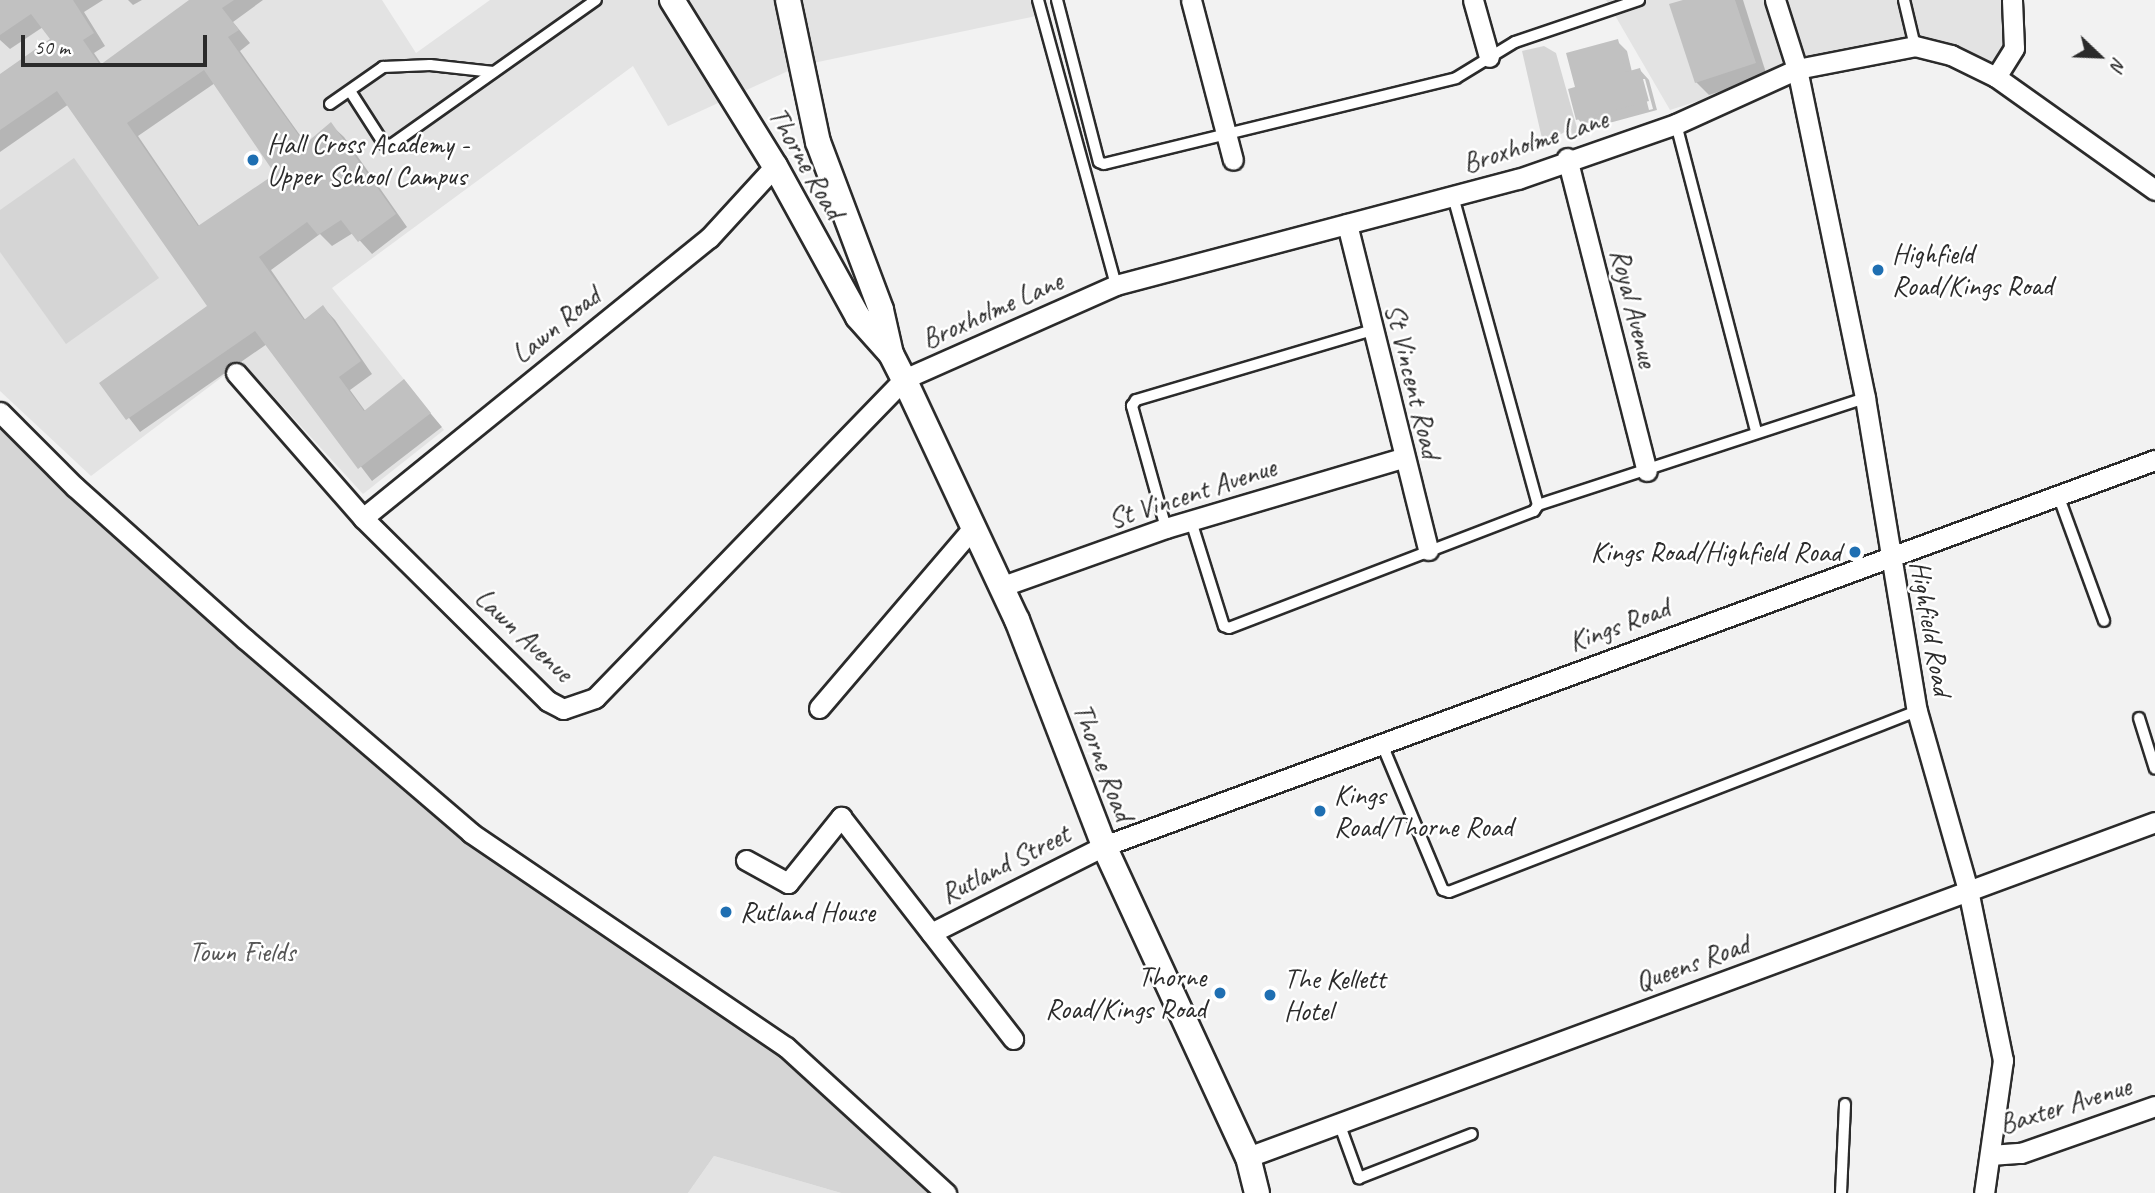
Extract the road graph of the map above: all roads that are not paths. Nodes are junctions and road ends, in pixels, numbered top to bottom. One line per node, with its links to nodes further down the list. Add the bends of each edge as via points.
1 (596, 0): 15 (lane)
2 (672, 0): 23 (street, Thorne Road)
3 (788, 0): 29 (street, Thorne Road, via 818,142 881,310)
4 (1038, 0): 27 (lane)
5 (1058, 0): 20 (lane, via 1099,162)
6 (1191, 0): 20 (street)
7 (1474, 0): 13 (street)
8 (1639, 0): 13 (lane, via 1516,42)
9 (1775, 0): 14 (street, Highfield Road)
10 (1904, 0): 12 (lane)
11 (2012, 0): 16 (street, via 2014,48)
12 (1915, 46): 14 (street, Broxholme Lane); 16 (street, Broxholme Lane, via 1951,55)
13 (1489, 57): 20 (lane, via 1456,78)
14 (1797, 69): 19 (street, Broxholme Lane); 32 (street, Highfield Road)
15 (494, 72): 17 (lane, via 430,65 383,66); 17 (lane, via 391,145 384,144)
16 (1996, 77): 24 (street, Broxholme Lane)
17 (350, 91): 18 (lane)
18 (330, 104)
19 (1676, 124): 21 (street, Broxholme Lane); 34 (lane)
20 (1227, 137): 22 (street)
21 (1567, 159): 25 (street, Broxholme Lane); 37 (street, Royal Avenue)
22 (1233, 160)
23 (775, 166): 29 (street, Thorne Road, via 858,317); 40 (street, Lawn Road, via 709,237)
24 (2155, 190)
25 (1453, 197): 26 (street, Broxholme Lane); 39 (lane)
26 (1347, 224): 27 (street, Broxholme Lane); 28 (street, St Vincent Road)
27 (1116, 285): 31 (street, Broxholme Lane)
28 (1373, 330): 35 (street, St Vincent Road); 42 (lane, via 1136,400 1132,406)
29 (891, 354): 31 (street, Thorne Road)
30 (236, 373): 40 (street, Lawn Avenue)
31 (904, 379): 40 (street, Lawn Avenue, via 595,698 579,707 564,709 548,701); 43 (street, Thorne Road)
32 (1865, 398): 34 (lane); 45 (street, Highfield Road)
33 (0, 412): 65 (street, via 75,487 245,639 471,833 786,1047)
34 (1756, 431): 37 (lane)
35 (1402, 458): 41 (street, St Vincent Avenue); 44 (street, St Vincent Road)
36 (2155, 460): 38 (street, Kings Road)
37 (1647, 471): 39 (lane)
38 (2058, 495): 45 (street, Kings Road); 47 (lane)
39 (1538, 505): 44 (lane, via 1534,511)
40 (363, 518)
41 (1191, 521): 42 (street, St Vincent Avenue); 44 (lane, via 1224,626 1229,628)
42 (1166, 528): 46 (street, St Vincent Avenue)
43 (972, 529): 46 (street, Thorne Road); 48 (street)
44 (1428, 550)
45 (1890, 555): 49 (street, Highfield Road); 51 (street, Kings Road)
46 (1000, 587): 54 (street, Thorne Road)
47 (2104, 621)
48 (819, 708)
49 (1917, 712): 51 (lane, via 1449,892 1443,890); 56 (street, Highfield Road)
50 (2140, 718): 52 (lane)
51 (1381, 741): 54 (street, Kings Road)
52 (2155, 769)
53 (2155, 822): 56 (street, Queens Road)
54 (1104, 846): 57 (street, Rutland Street); 64 (street, Thorne Road)
55 (746, 860): 57 (street, Rutland Street, via 788,883 841,817)
56 (1968, 890): 61 (street, Queens Road); 63 (street, Highfield Road, via 2003,1060)
57 (931, 933): 58 (street, Rutland Street)
58 (1013, 1039)
59 (1845, 1104): 67 (lane)
60 (2155, 1106): 63 (street, Baxter Avenue, via 2021,1153)
61 (1339, 1123): 62 (lane, via 1359,1178); 64 (street, Queens Road)
62 (1472, 1134)
63 (1990, 1155): 68 (street, Highfield Road)
64 (1248, 1157): 66 (street, Thorne Road)
65 (946, 1193)
66 (1257, 1193)
67 (1841, 1193)
68 (1984, 1193)

